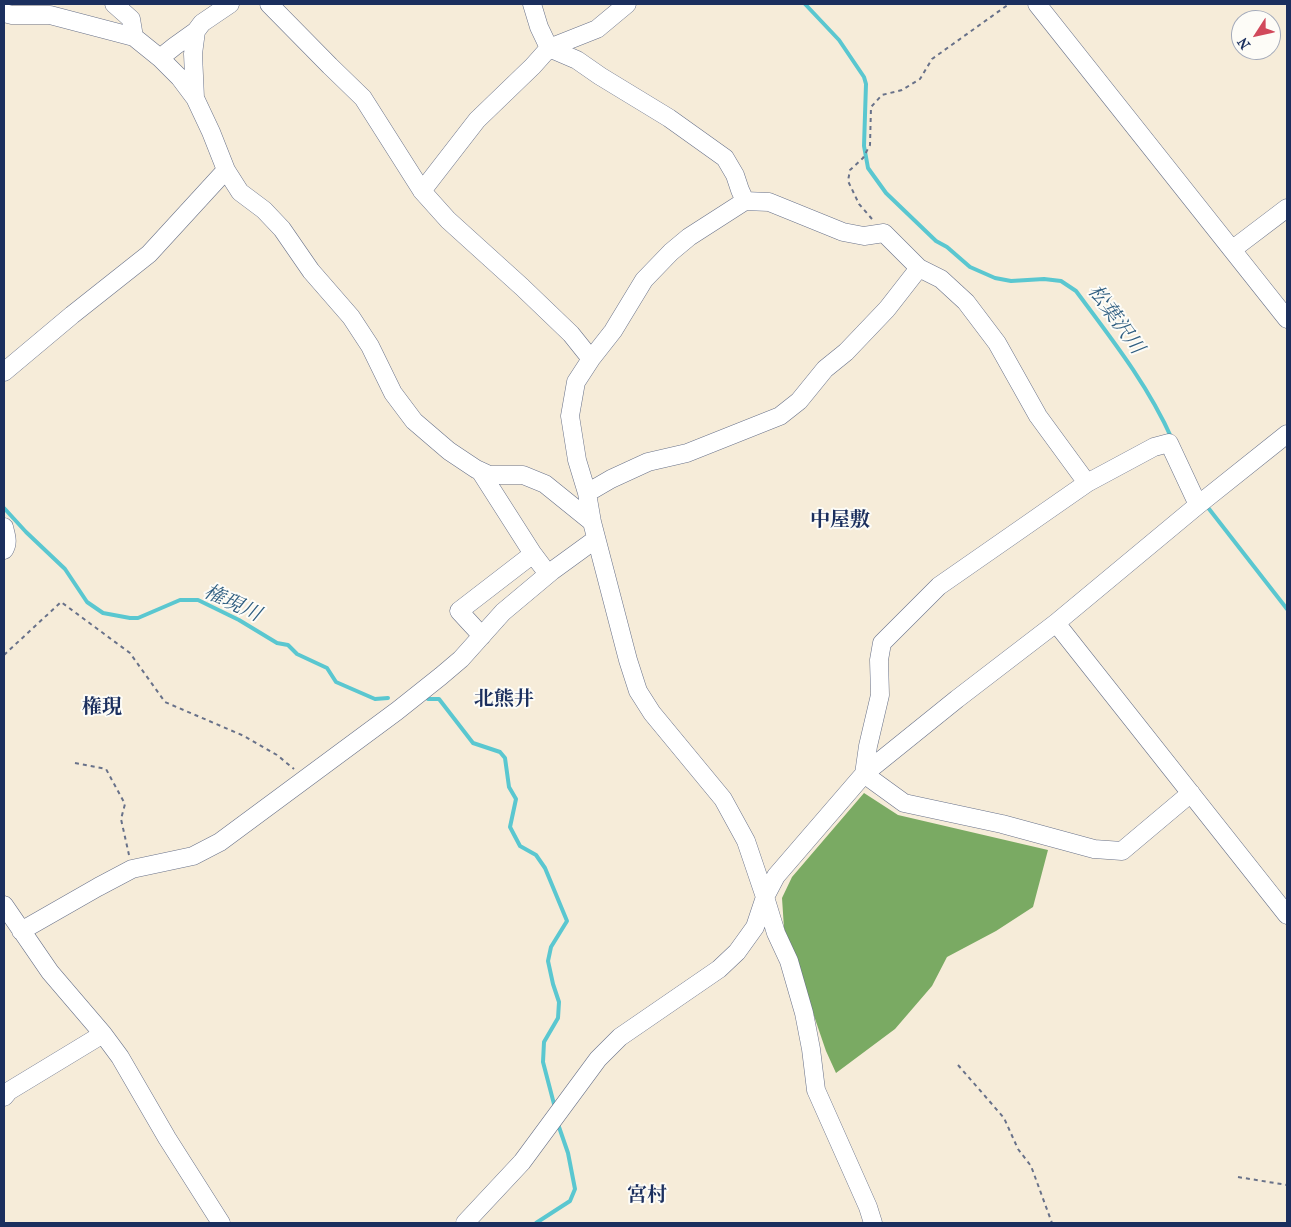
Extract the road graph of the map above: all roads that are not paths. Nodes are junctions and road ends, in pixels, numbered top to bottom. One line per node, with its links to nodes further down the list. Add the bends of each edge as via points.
1 (114, 4): 9 (street, via 131,19)
2 (230, 4): 8 (street, via 202,23)
3 (269, 4): 14 (street, via 363,98)
4 (532, 4): 10 (street)
5 (627, 4): 10 (street, via 597,29)
6 (1037, 4): 17 (street)
7 (4, 13): 9 (street, via 50,15)
8 (196, 31): 11 (street); 12 (street, via 193,54)
9 (134, 37): 11 (street)
10 (549, 48): 14 (street, via 477,120); 15 (street, via 577,60 669,118 724,158)
11 (160, 58): 12 (street)
12 (196, 98): 13 (street)
13 (226, 170): 21 (street, via 148,254); 23 (street, via 240,192 282,229 311,271 350,317 370,346 393,393 414,421 449,451)
14 (422, 191): 20 (street, via 448,220 571,334)
15 (745, 201): 18 (street, via 768,202 843,232 864,236 884,233); 20 (street, via 689,237 650,273)
16 (1287, 208): 17 (street)
17 (1232, 249): 19 (street)
18 (919, 268): 24 (street, via 940,278 966,302 997,343 1038,416); 25 (street, via 887,309 825,369 799,401 780,416 687,453 648,462)
19 (1287, 319)
20 (591, 359): 25 (street, via 576,382 570,416 576,460)
21 (4, 372)
22 (1287, 434): 26 (street)
23 (480, 471): 28 (street, via 490,475 523,475 545,484); 30 (street)
24 (1087, 483): 26 (street, via 1154,447 1169,443); 34 (street, via 939,586 882,643 880,694)
25 (587, 493): 28 (street)
26 (1198, 505): 32 (street)
27 (4, 527): 29 (street, via 7,538)
28 (594, 530): 31 (street); 36 (street, via 638,691 652,713 723,799 746,841)
29 (4, 550)
30 (533, 554): 31 (street); 33 (street, via 459,611)
31 (548, 574): 33 (street)
32 (1056, 623): 34 (street); 35 (street)
33 (482, 636): 39 (street, via 441,676 220,842 192,856 132,870)
34 (864, 774): 35 (street, via 904,804 1002,824 1094,849 1122,851); 36 (street, via 776,876)
35 (1192, 793): 38 (street)
36 (765, 897): 43 (street, via 755,927 737,952 719,969 620,1037 598,1059 522,1162); 44 (street, via 804,1013 816,1090)
37 (4, 905): 39 (street)
38 (1287, 915)
39 (21, 931): 40 (street, via 50,972)
40 (103, 1034): 41 (street); 42 (street)
41 (4, 1097)
42 (221, 1223)
43 (464, 1223)
44 (873, 1223)

